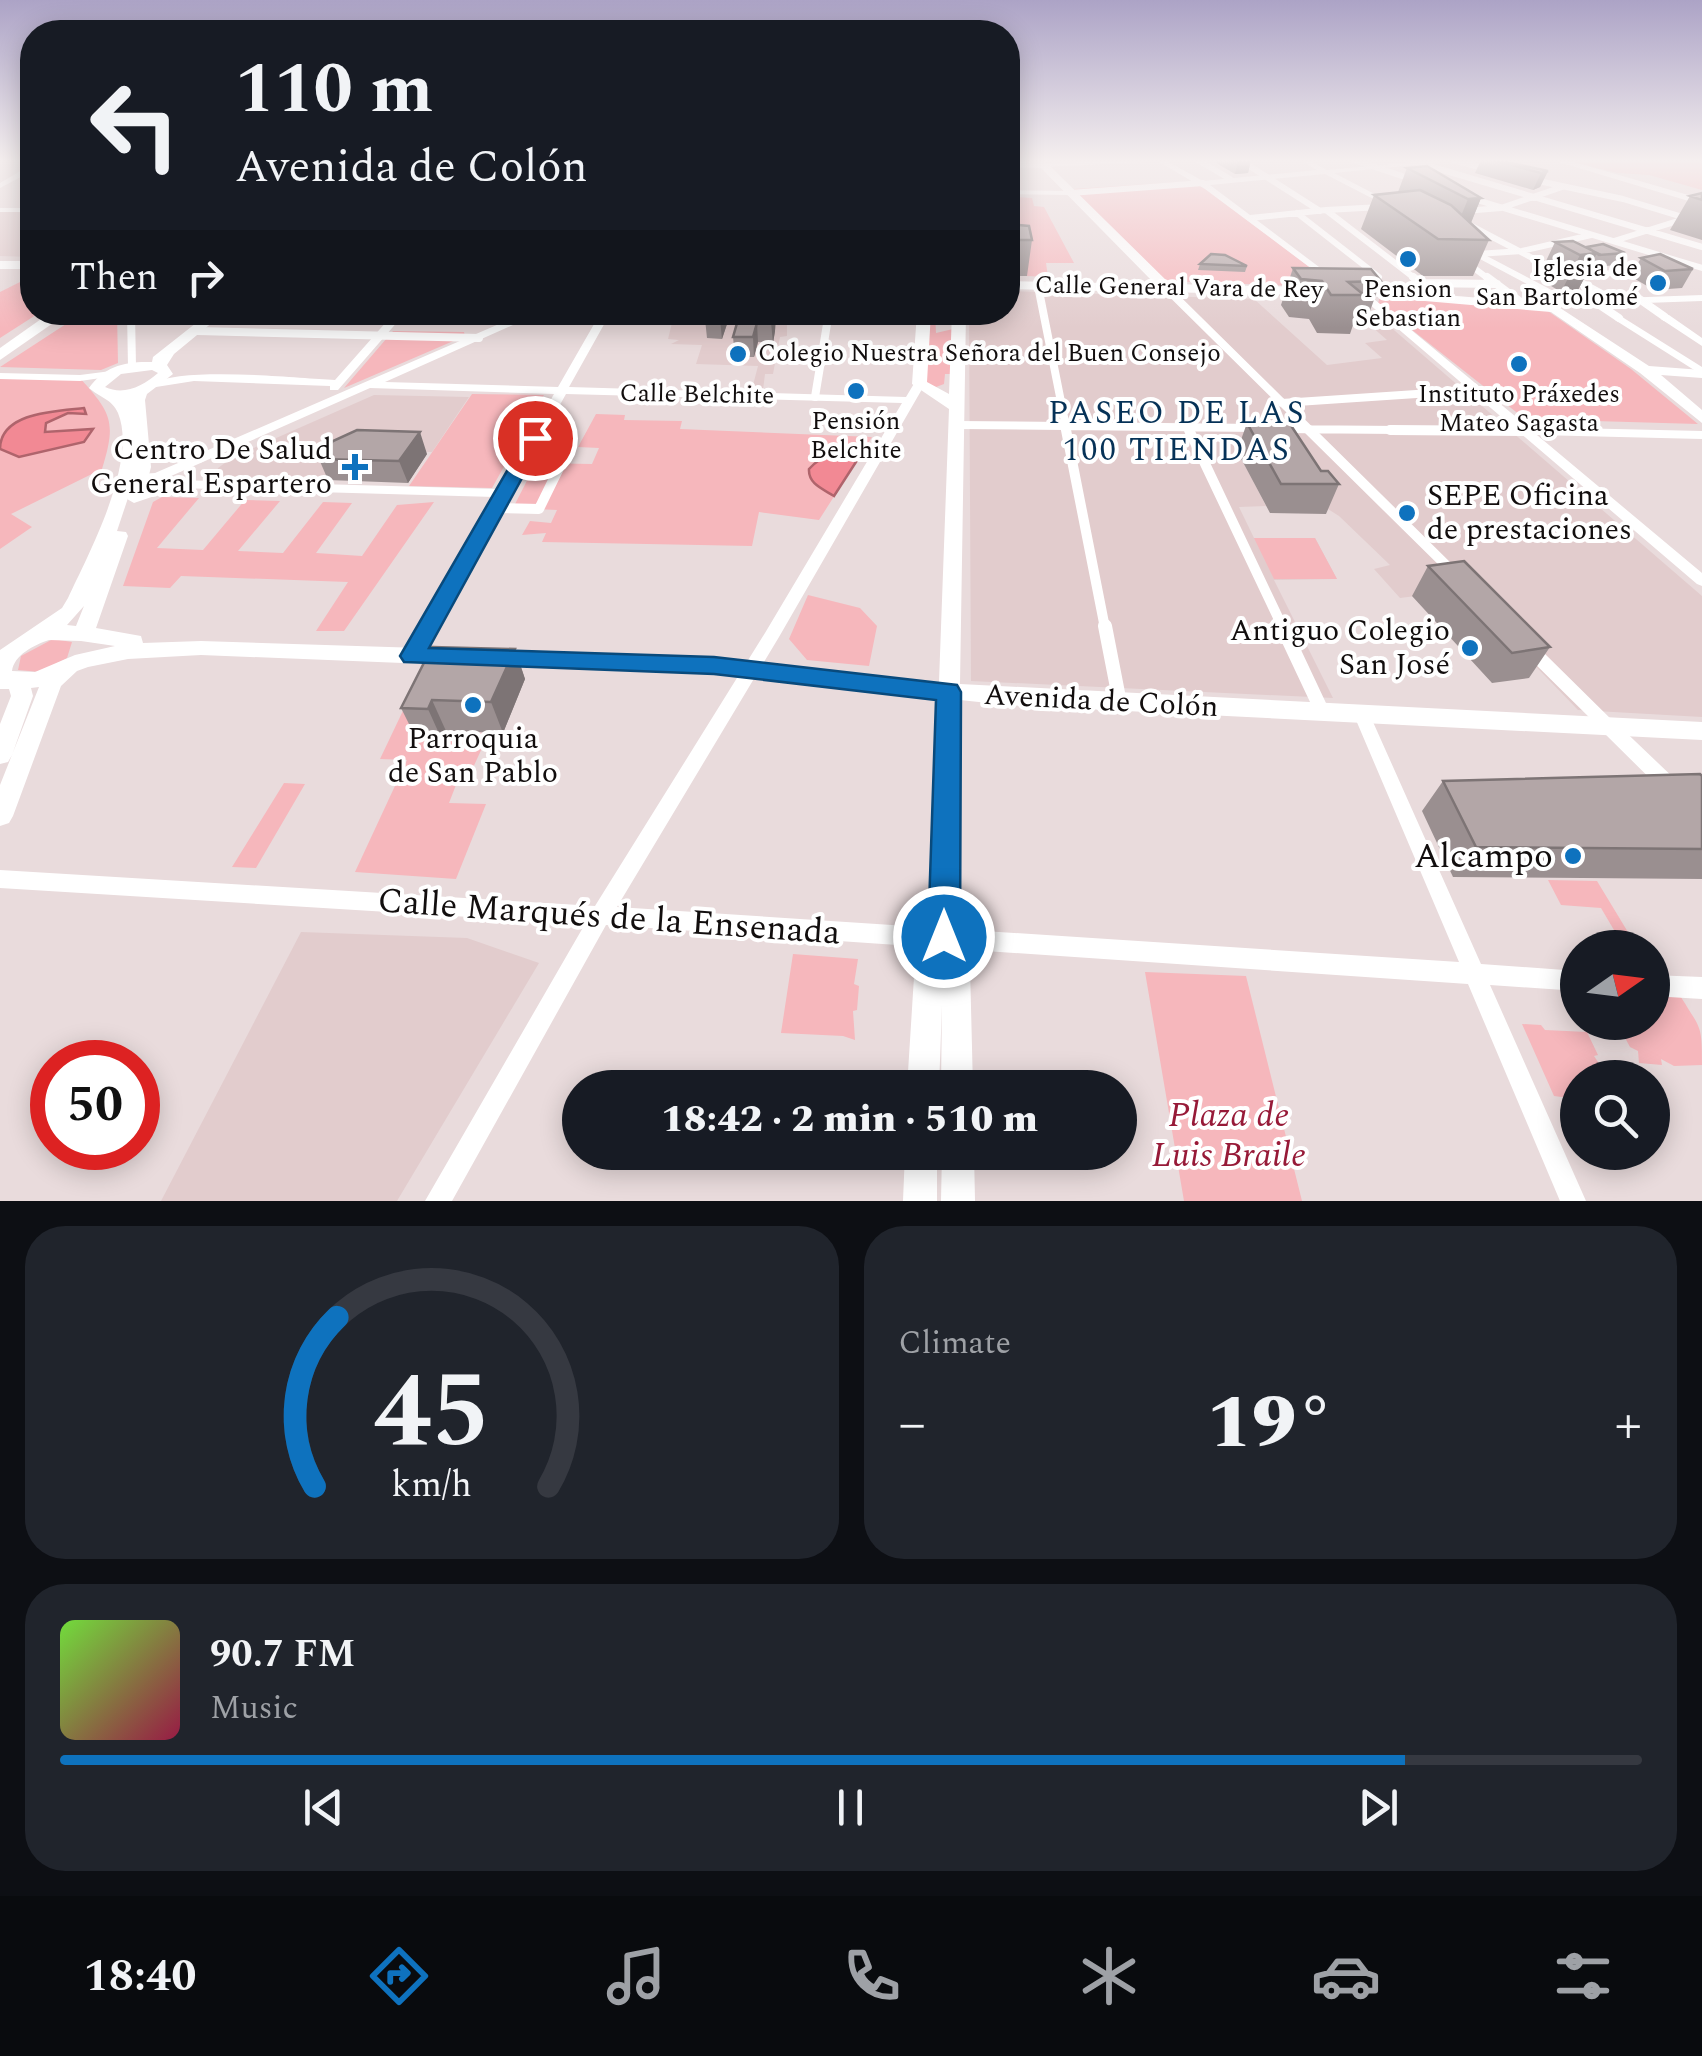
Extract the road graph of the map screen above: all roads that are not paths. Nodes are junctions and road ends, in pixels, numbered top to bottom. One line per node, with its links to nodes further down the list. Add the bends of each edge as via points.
1 (1093, 216): 33 (main road)
2 (1247, 216): 9 (street)
3 (1268, 216): 9 (street)
4 (1301, 216): 25 (street)
5 (1331, 216): 13 (street)
6 (1528, 216): 16 (street)
7 (1595, 216): 15 (street)
8 (1678, 216): 10 (street)
9 (1250, 218): 35 (street)
10 (1684, 218): 14 (street); 15 (street)
11 (1459, 220): 20 (street)
12 (1362, 222): 13 (street)
13 (1342, 224): 24 (street)
14 (1702, 224)
15 (1648, 231): 18 (street); 19 (street)
16 (1593, 235): 18 (street); 20 (street)
17 (1453, 240): 21 (street)
18 (1614, 242): 23 (street)
19 (1702, 247)
20 (1522, 252): 21 (street); 27 (street)
21 (1478, 254): 42 (street, via 1560,298)
22 (1457, 256): 30 (street)
23 (1670, 259): 26 (street); 27 (street, via 1614,273)
24 (1395, 262): 25 (street); 29 (street)
25 (1363, 264): 28 (street)
26 (1702, 268)
27 (1562, 276): 39 (street)
28 (1379, 277)
29 (1421, 282): 30 (street); 34 (street)
30 (1497, 284): 41 (street)
31 (1020, 285): 32 (main road, Calle General Vara de Rey)
32 (1038, 286): 33 (main road, Calle General Vara de Rey); 84 (street)
33 (1166, 288): 35 (main road, Calle General Vara de Rey); 80 (street)
34 (1431, 291)
35 (1350, 292): 41 (main road, Calle General Vara de Rey); 74 (street, via 1365,296)
36 (1681, 297): 37 (street); 38 (street); 43 (street)
37 (1638, 298): 39 (street); 44 (street)
38 (1702, 298)
39 (1611, 299): 40 (street)
40 (1592, 300): 42 (street); 45 (street)
41 (1522, 303): 42 (main road, Calle General Vara de Rey)
42 (1553, 305): 64 (main road)
43 (1702, 313)
44 (1665, 317): 59 (street)
45 (1620, 318): 65 (street)
46 (32, 325): 60 (main road)
47 (44, 325): 61 (main road)
48 (132, 325): 63 (street)
49 (204, 325): 56 (main road)
50 (390, 325): 57 (street)
51 (508, 325): 58 (street)
52 (599, 325): 75 (street)
53 (827, 325): 78 (street)
54 (923, 325): 70 (main road)
55 (960, 325): 71 (main road)
56 (197, 331): 57 (street); 62 (main road)
57 (380, 336): 58 (street); 69 (street)
58 (479, 338): 72 (street)
59 (1702, 343)
60 (0, 347)
61 (0, 356)
62 (164, 361): 63 (main road); 73 (main road, via 166,374)
63 (137, 366): 66 (main road)
64 (1646, 370): 65 (main road); 83 (main road)
65 (1702, 373)
66 (111, 374): 68 (street); 76 (main road)
67 (0, 376): 68 (street)
68 (80, 378): 76 (street)
69 (339, 383): 73 (street, via 194,378); 81 (street)
70 (919, 384): 77 (main road); 79 (street)
71 (958, 385): 77 (main road); 82 (main road)
72 (368, 386): 75 (street, Calle Belchite); 81 (street)
73 (148, 387): 76 (main road); 92 (main road, via 137,400)
74 (1476, 390): 80 (street); 87 (street)
75 (562, 391): 78 (street, Calle Belchite); 89 (street)
76 (105, 392): 92 (main road, via 128,421)
77 (935, 392): 82 (main road)
78 (814, 398): 79 (street, Calle Belchite)
79 (906, 400): 104 (street)
80 (1282, 402): 86 (street)
81 (319, 407): 90 (street)
82 (958, 418): 84 (street); 105 (main road)
83 (1702, 418)
84 (1065, 426): 85 (street); 106 (street)
85 (1188, 428): 86 (street); 107 (street)
86 (1308, 429): 87 (street); 95 (street)
87 (1524, 431): 88 (street); 96 (street)
88 (1702, 435)
89 (521, 463): 93 (street); 94 (street, via 561,464 539,509)
90 (180, 467): 91 (street); 92 (street)
91 (164, 486): 92 (street); 93 (street); 94 (street)
92 (134, 487): 97 (main road); 98 (main road, via 69,613)
93 (506, 489): 94 (street)
94 (491, 502): 101 (street)
95 (1458, 577)
96 (1702, 581)
97 (86, 635): 98 (main road, Avenida de Colón, via 66,630); 100 (main road, Avenida de Colón); 102 (main road, via 84,654)
98 (40, 636): 103 (main road)
99 (1526, 645): 109 (street)
100 (201, 648): 101 (main road, Avenida de Colón); 102 (main road, Avenida de Colón, via 110,652)
101 (412, 656): 104 (main road, Avenida de Colón)
102 (69, 666): 103 (main road, Avenida de Colón, via 47,678); 112 (main road, via 47,693)
103 (7, 671): 111 (main road, via 20,704)
104 (750, 671): 105 (main road, Avenida de Colón); 115 (street)
105 (948, 692): 106 (main road, Avenida de Colón); 116 (main road)
106 (1120, 703): 107 (main road, Avenida de Colón)
107 (1322, 711): 108 (main road, Avenida de Colón)
108 (1361, 713): 109 (main road, Avenida de Colón); 117 (street)
109 (1608, 725): 110 (main road, Avenida de Colón); 113 (street)
110 (1702, 731)
111 (0, 755)
112 (0, 816)
113 (1702, 817)
114 (0, 879): 115 (street, Calle Marqués de la Ensenada)
115 (602, 915): 116 (street, Calle Marqués de la Ensenada); 125 (street)
116 (944, 937): 117 (street, Calle Marqués de la Ensenada); 121 (main road, via 929,961); 122 (main road, via 956,966)
117 (1477, 974): 118 (street, Calle Marqués de la Ensenada); 128 (street)
118 (1560, 980)
119 (1670, 987): 120 (street)
120 (1702, 988)
121 (924, 1070)
122 (958, 1070)
123 (921, 1170): 126 (main road)
124 (958, 1170): 127 (main road)
125 (438, 1201)
126 (920, 1201)
127 (958, 1201)
128 (1573, 1201)

